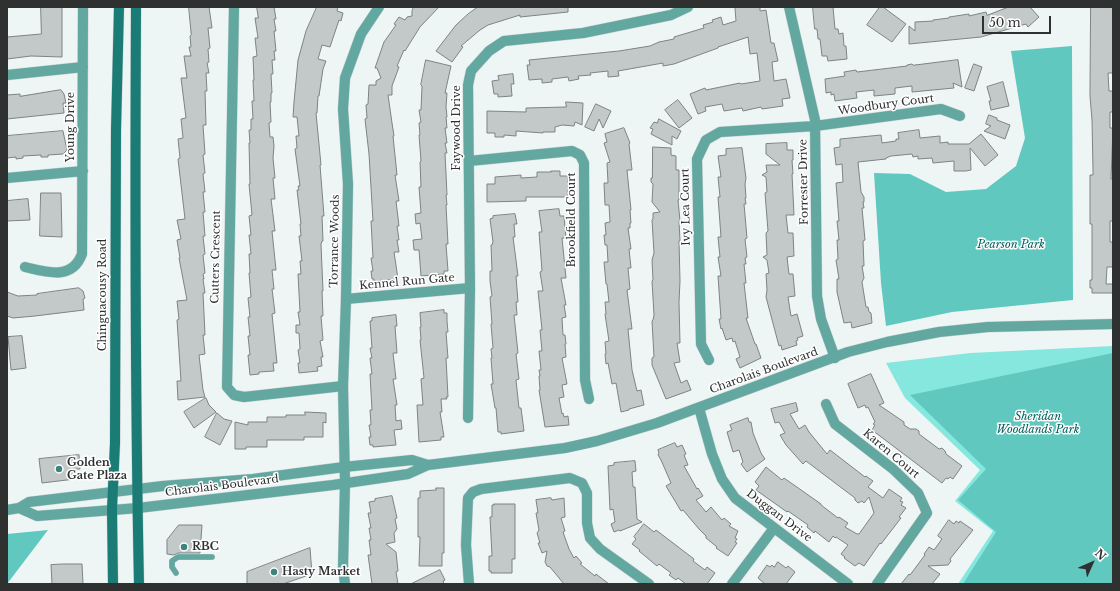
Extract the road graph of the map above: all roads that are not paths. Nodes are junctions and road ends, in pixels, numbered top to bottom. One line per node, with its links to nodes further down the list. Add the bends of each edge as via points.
1 (83, 7): 8 (street, Young Drive)
2 (119, 7): 30 (main road, Chinguacousy Road)
3 (136, 7): 29 (main road)
4 (234, 7): 21 (street, Cutters Crescent, via 227,387 234,395 244,397)
5 (379, 7): 17 (street, Torrance Woods, via 361,34 345,78 342,110 348,184)
6 (688, 7): 12 (street, Faywood Drive, via 670,15 583,33 504,41 489,51 471,71 468,85)
7 (789, 7): 11 (street, Forrester Drive, via 815,120)
8 (83, 67): 9 (street); 13 (street, Young Drive)
9 (7, 75)
10 (960, 116): 11 (street, Woodbury Court, via 941,109)
11 (814, 126): 19 (street, Forrester Drive, via 817,296 821,319); 20 (street, Ivy Lea Court, via 720,132 706,140 698,167 701,344)
12 (469, 161): 16 (street, Faywood Drive); 22 (street, Brookfield Court, via 572,151 580,155 584,163 584,380)
13 (83, 171): 14 (street, Young Drive); 15 (street, via 82,254 77,265 70,270 51,273)
14 (7, 178)
15 (25, 267)
16 (470, 288): 17 (street, Kennel Run Gate); 25 (street, Faywood Drive)
17 (346, 299): 21 (street, Torrance Woods)
18 (1113, 324): 19 (street, Charolais Boulevard, via 988,327 939,332 887,342)
19 (835, 358): 24 (street, Charolais Boulevard)
20 (708, 360)
21 (343, 386): 27 (street, Torrance Woods)
22 (589, 398)
23 (826, 404): 45 (street, Karen Court, via 835,424 893,469 918,493 927,513)
24 (699, 408): 26 (street, Charolais Boulevard, via 597,441 565,448); 35 (street, Duggan Drive, via 722,479 735,498)
25 (468, 418)
26 (428, 465): 27 (street, Charolais Boulevard, via 412,460); 28 (street, Charolais Boulevard, via 408,474)
27 (344, 467): 28 (street, Torrance Woods); 29 (street, Charolais Boulevard)
28 (344, 483): 32 (street, Charolais Boulevard); 40 (street, Torrance Woods, via 342,567)
29 (137, 490): 30 (street, Charolais Boulevard); 32 (main road)
30 (113, 493): 31 (street, Charolais Boulevard, via 29,502); 34 (main road, Chinguacousy Road)
31 (19, 508): 33 (street, Charolais Boulevard); 34 (street, Charolais Boulevard, via 37,516)
32 (138, 508): 34 (street, Charolais Boulevard); 39 (main road)
33 (7, 510)
34 (112, 510): 38 (main road, Chinguacousy Road)
35 (774, 528): 43 (street); 44 (street, Duggan Drive)
36 (212, 557): 37 (lane, via 178,557 172,561)
37 (176, 573)
38 (113, 584)
39 (139, 584)
40 (345, 584)
41 (469, 584): 42 (street, via 466,545 468,498 473,492 570,478 582,483 587,493 590,538 600,549)
42 (649, 584)
43 (732, 584)
44 (848, 584)
45 (877, 584)

